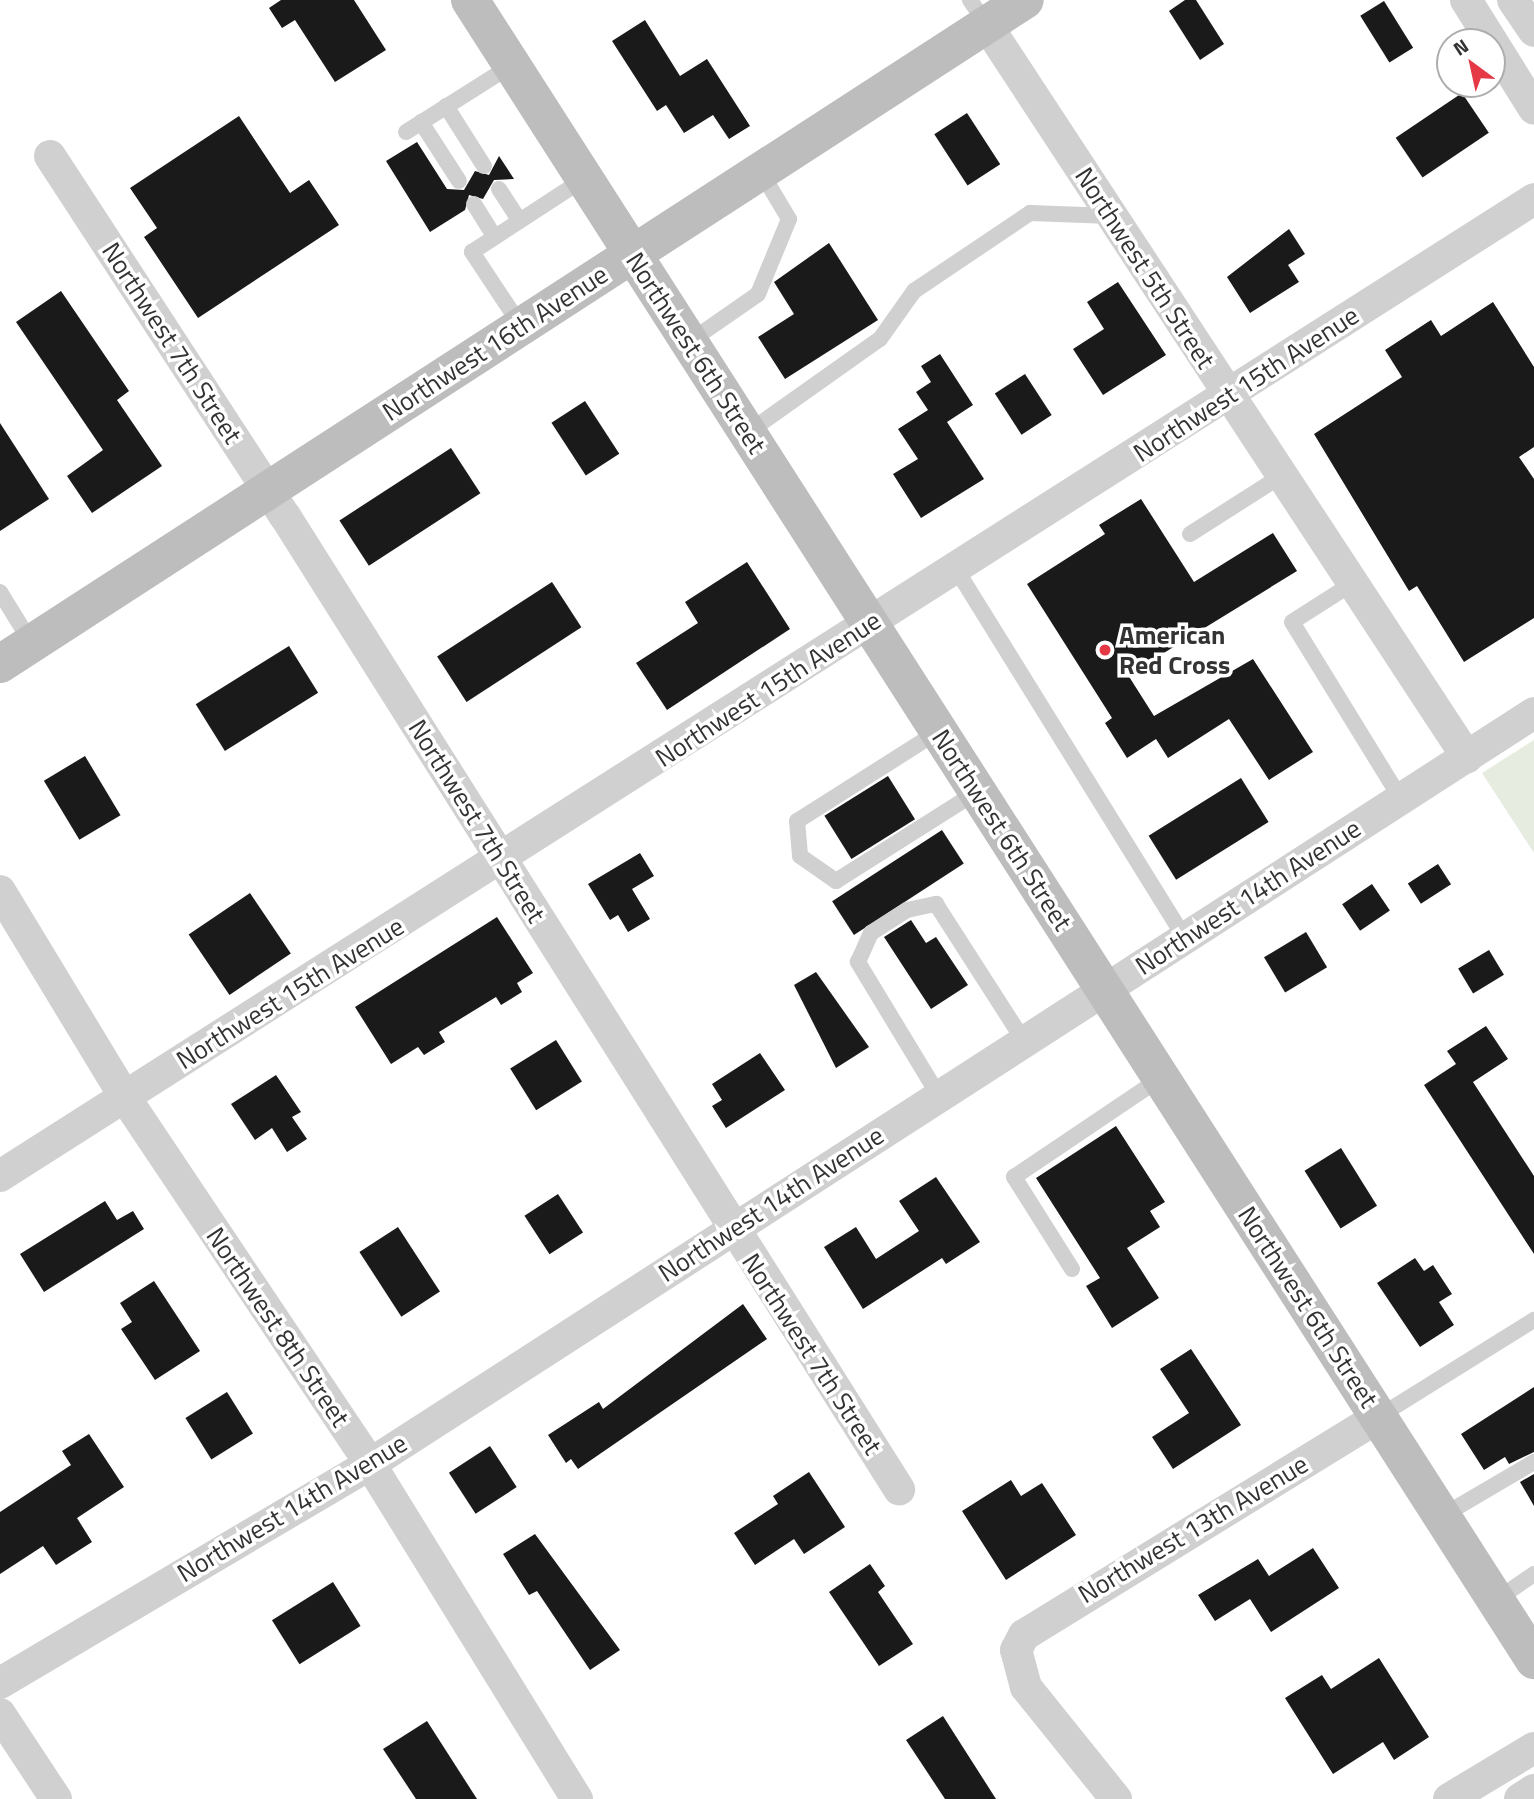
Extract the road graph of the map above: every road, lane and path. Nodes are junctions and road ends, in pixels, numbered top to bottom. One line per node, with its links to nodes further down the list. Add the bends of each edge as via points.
1 (470, 0): 7 (main road, Northwest 6th Street)
2 (1025, 0): 5 (main road, Northwest 16th Avenue)
3 (1466, 0): 9 (street)
4 (1513, 0): 6 (street)
5 (978, 12): 14 (main road, Northwest 16th Avenue); 20 (street, Northwest 5th Street)
6 (1534, 31)
7 (512, 65): 8 (lane); 15 (main road, Northwest 6th Street)
8 (446, 106): 10 (lane); 13 (lane)
9 (1534, 109)
10 (421, 122): 11 (lane); 16 (lane)
11 (406, 132)
12 (50, 156): 29 (street, Northwest 7th Street)
13 (484, 166)
14 (761, 172): 23 (main road, Northwest 16th Avenue); 25 (lane, via 789,219 758,294)
15 (584, 179): 21 (lane); 23 (main road, Northwest 6th Street)
16 (459, 181)
17 (499, 189): 21 (lane)
18 (1534, 199): 26 (street, Northwest 15th Avenue)
19 (474, 204): 22 (lane)
20 (1111, 216): 26 (street, Northwest 5th Street); 27 (lane, via 1030,213 914,291 880,339)
21 (520, 221): 22 (lane)
22 (495, 237): 24 (lane, via 472,252)
23 (633, 255): 24 (main road, Northwest 16th Avenue); 25 (main road, Northwest 6th Street)
24 (521, 326): 29 (main road, Northwest 16th Avenue)
25 (689, 342): 27 (main road, Northwest 6th Street)
26 (1229, 396): 28 (street, Northwest 5th Street); 31 (street, Northwest 15th Avenue)
27 (747, 433): 34 (main road, Northwest 6th Street)
28 (1282, 475): 30 (lane); 32 (street, Northwest 5th Street)
29 (267, 488): 35 (main road, Northwest 16th Avenue); 42 (street, Northwest 7th Street)
30 (1189, 534)
31 (957, 569): 34 (street, Northwest 15th Avenue); 44 (lane)
32 (1353, 583): 39 (street, Northwest 5th Street); 41 (lane, via 1292,622)
33 (0, 592): 35 (lane)
34 (870, 624): 38 (main road, Northwest 6th Street); 42 (street, Northwest 15th Avenue)
35 (32, 644): 36 (main road, Northwest 16th Avenue)
36 (0, 664)
37 (1534, 713): 39 (street, Northwest 14th Avenue)
38 (939, 731): 40 (main road, Northwest 6th Street); 40 (lane, via 797,821 800,856 836,881)
39 (1467, 757): 41 (street, Northwest 14th Avenue)
40 (977, 792): 45 (main road, Northwest 6th Street)
41 (1401, 799): 44 (street, Northwest 14th Avenue)
42 (504, 860): 48 (street, Northwest 15th Avenue); 51 (street, Northwest 7th Street)
43 (0, 891): 48 (street, Northwest 8th Street)
44 (1185, 938): 45 (street, Northwest 14th Avenue)
45 (1104, 989): 46 (street, Northwest 14th Avenue); 47 (main road, Northwest 6th Street)
46 (1024, 1041): 49 (street, Northwest 14th Avenue); 49 (lane, via 936,904 907,910 871,933 858,962)
47 (1161, 1078): 52 (lane, via 1014,1177); 54 (main road, Northwest 6th Street)
48 (124, 1096): 50 (street, Northwest 15th Avenue); 56 (street, Northwest 8th Street)
49 (939, 1096): 51 (street, Northwest 14th Avenue)
50 (0, 1176)
51 (731, 1229): 56 (street, Northwest 14th Avenue); 57 (street, Northwest 7th Street)
52 (1072, 1269)
53 (1534, 1320): 54 (lane)
54 (1378, 1417): 58 (main road, Northwest 6th Street); 68 (street, Northwest 13th Avenue, via 1045,1618 1016,1650 1038,1706)
55 (1534, 1462): 58 (lane)
56 (370, 1464): 62 (street, Northwest 14th Avenue); 67 (street, Northwest 8th Street)
57 (899, 1489)
58 (1442, 1516): 60 (main road, Northwest 6th Street)
59 (1534, 1574): 60 (lane)
60 (1496, 1600): 61 (main road, Northwest 6th Street)
61 (1534, 1660)
62 (0, 1684)
63 (0, 1714): 66 (street)
64 (1534, 1748): 69 (street)
65 (1534, 1790): 70 (street)
66 (56, 1799)
67 (577, 1799)
68 (1116, 1799)
69 (1449, 1799)
70 (1520, 1799)

